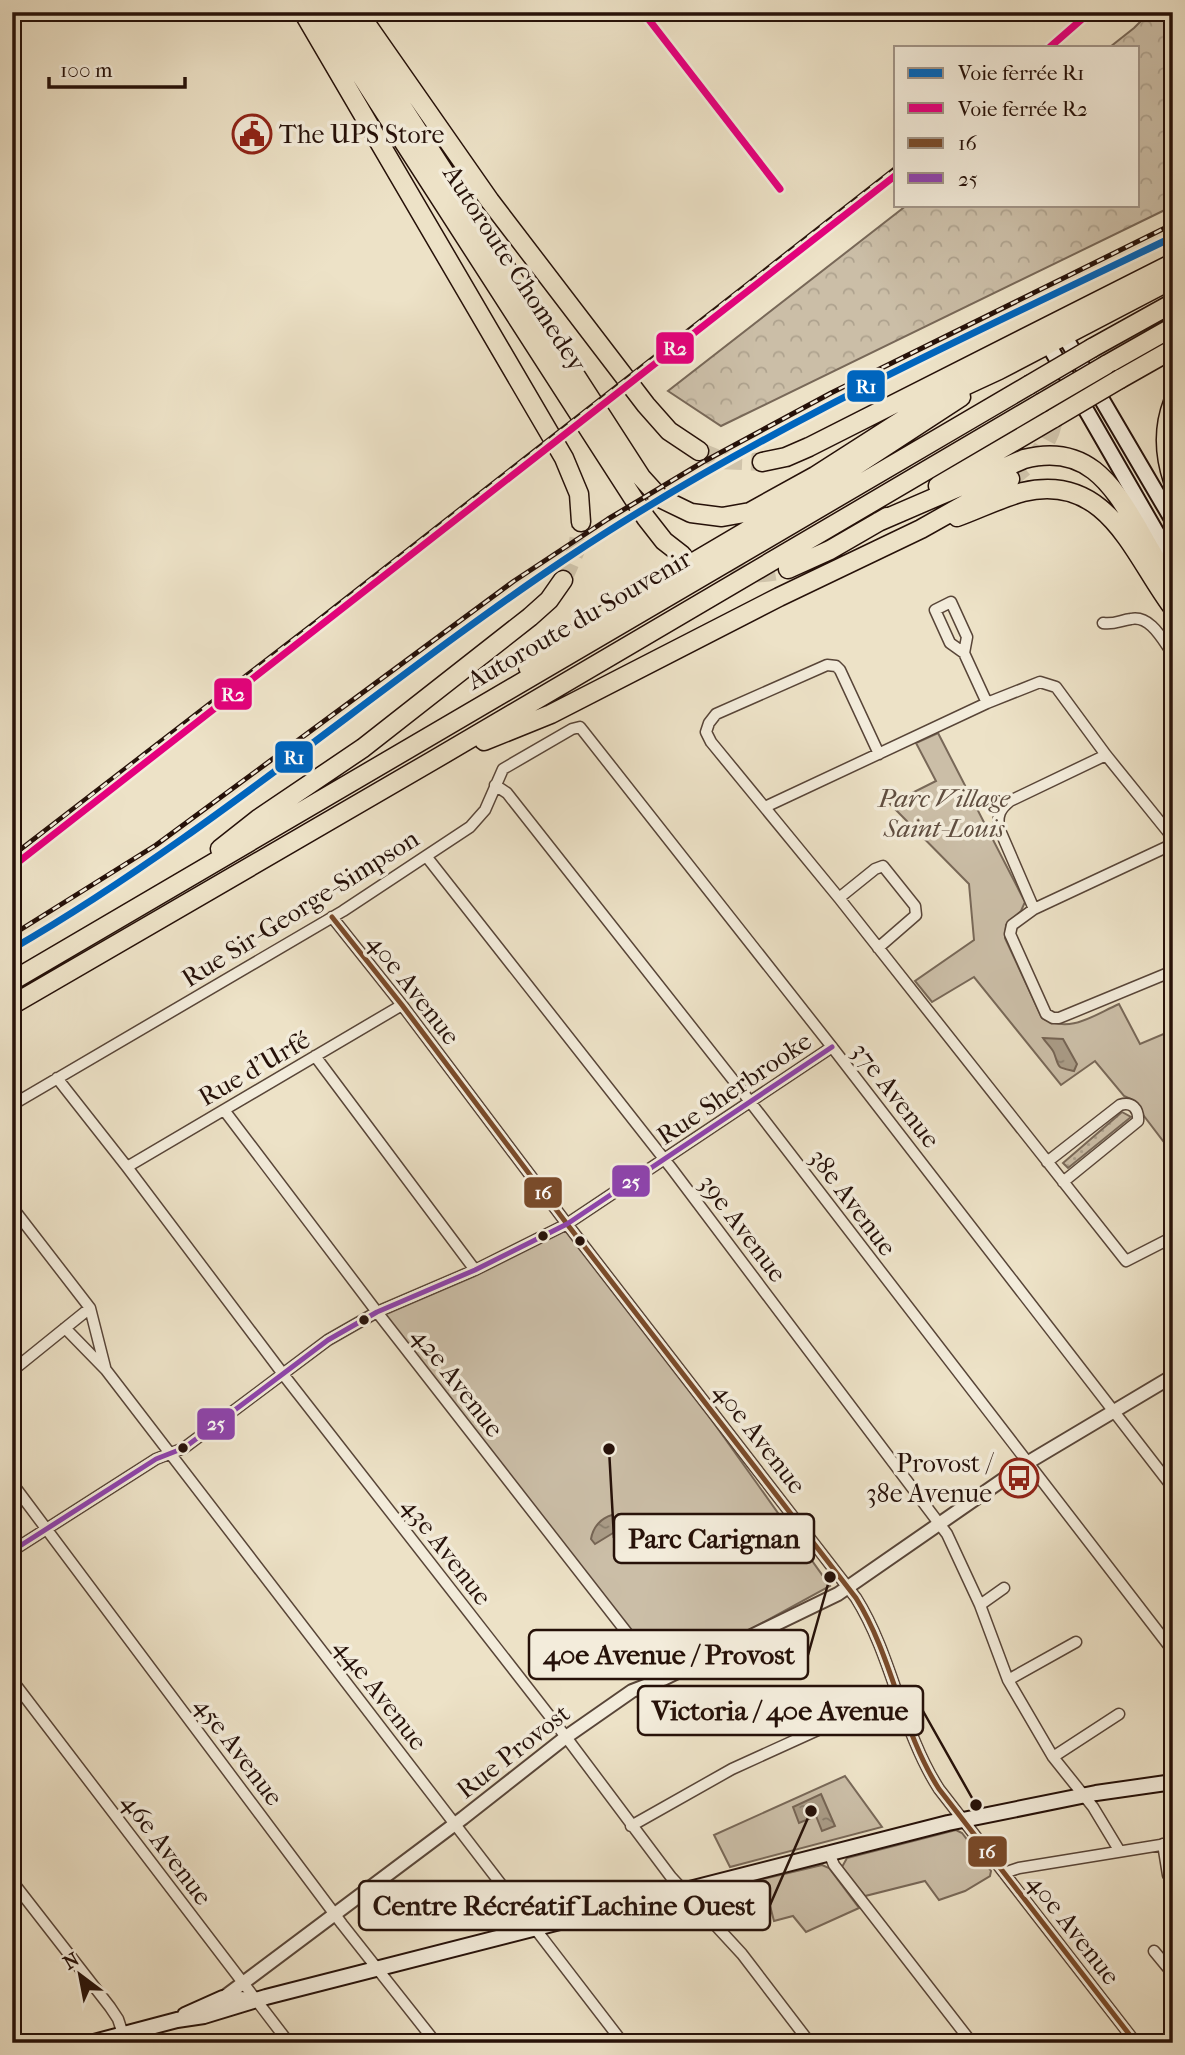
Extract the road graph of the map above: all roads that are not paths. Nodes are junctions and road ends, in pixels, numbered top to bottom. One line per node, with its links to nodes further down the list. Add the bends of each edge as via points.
1 (303, 12): 19 (highway, via 564,458 579,494)
2 (320, 12): 22 (highway, Autoroute Chomedey, via 622,481 658,534)
3 (341, 12): 12 (highway, Autoroute Chomedey, via 630,460 654,493 678,508 709,517 743,514 782,496 932,401)
4 (358, 12): 14 (highway, via 498,211 646,405 669,431)
5 (1173, 263): 15 (highway, via 808,447)
6 (1173, 279): 9 (highway)
7 (1173, 303): 33 (highway, Autoroute du Souvenir, bridge)
8 (1173, 327): 36 (highway, Autoroute du Souvenir, bridge)
9 (1064, 335): 11 (highway); 18 (main road)
10 (1173, 349): 20 (highway, bridge)
11 (1040, 354): 12 (highway); 23 (main road)
12 (999, 370): 33 (highway, via 840,476 592,622)
13 (1173, 402): 17 (highway, via 1166,442)
14 (699, 451)
15 (762, 462)
16 (1010, 479): 21 (highway)
17 (1173, 481)
18 (1173, 521)
19 (581, 522)
20 (878, 522): 24 (highway); 26 (highway, via 1024,459 1065,457 1096,471 1115,490)
21 (921, 529): 27 (highway, via 1023,492 1072,493 1116,521); 36 (highway, via 551,714)
22 (682, 555)
23 (1173, 561)
24 (788, 569)
25 (564, 580): 42 (highway, via 540,608 373,740 258,819)
26 (1173, 589)
27 (1173, 608)
28 (1103, 623): 30 (street, via 1143,619)
29 (964, 653): 29 (street, via 967,637 951,602 935,610 950,643); 31 (street)
30 (1173, 654)
31 (987, 703): 34 (street); 35 (street, via 1048,683 1056,687)
32 (583, 729): 37 (street, Rue Sir-George-Simpson, via 573,728 508,765); 51 (street, 37e Avenue)
33 (428, 738): 42 (highway, Autoroute du Souvenir)
34 (879, 754): 38 (street); 38 (street, via 836,666 827,665 716,714 706,732 711,742)
35 (1106, 755): 39 (street); 44 (street, via 1002,807 999,828)
36 (432, 761): 49 (highway, Autoroute du Souvenir)
37 (495, 785): 41 (street, Rue Sir-George-Simpson, via 480,819); 54 (street, 38e Avenue, via 507,793)
38 (765, 807): 43 (street)
39 (1173, 838)
40 (1173, 844): 44 (street)
41 (426, 856): 45 (street, Rue Sir-George-Simpson); 57 (street, 39e Avenue)
42 (170, 889): 48 (highway, Autoroute du Souvenir)
43 (839, 898): 46 (street); 46 (street, via 883,866 915,906 916,915)
44 (1034, 909): 47 (street, via 1012,925 1010,933 1046,1014 1053,1018)
45 (332, 917): 50 (street, 40e Avenue); 53 (street, Rue Sir-George-Simpson)
46 (878, 948): 58 (street)
47 (1173, 971)
48 (12, 982)
49 (12, 1005)
50 (402, 1005): 52 (street, Rue d'Urfé); 62 (street, 40e Avenue)
51 (832, 1047): 54 (street, Rue Sherbrooke); 72 (street, 37e Avenue)
52 (315, 1056): 56 (street, Rue d'Urfé); 64 (street)
53 (57, 1078): 55 (street, Rue Sir-George-Simpson); 59 (street, 43e Avenue)
54 (750, 1101): 57 (street, Rue Sherbrooke); 74 (street, 38e Avenue)
55 (12, 1105)
56 (224, 1110): 59 (street, Rue d'Urfé); 66 (street, 42e Avenue)
57 (664, 1159): 62 (street, Rue Sherbrooke); 77 (street, 39e Avenue)
58 (1047, 1162): 60 (street); 60 (street, via 1120,1105 1133,1105 1138,1121)
59 (127, 1167): 70 (street, 43e Avenue)
60 (1063, 1182): 63 (street, via 1126,1261)
61 (12, 1207): 65 (street, 44e Avenue)
62 (567, 1224): 64 (street, Rue Sherbrooke); 80 (street, 40e Avenue)
63 (1173, 1237)
64 (475, 1270): 66 (street, Rue Sherbrooke)
65 (90, 1308): 67 (street); 69 (street, 44e Avenue)
66 (377, 1312): 70 (street, Rue Sherbrooke); 85 (street, 42e Avenue)
67 (65, 1328): 68 (street); 69 (street, 44e Avenue)
68 (13, 1370)
69 (106, 1370): 73 (street, 44e Avenue)
70 (282, 1372): 73 (street, Rue Sherbrooke, via 184,1448); 90 (street, 43e Avenue)
71 (1173, 1376): 72 (street, Rue Provost)
72 (1113, 1412): 74 (street, Rue Provost); 76 (street, 37e Avenue)
73 (169, 1454): 78 (street, Rue Sherbrooke); 95 (street, 44e Avenue)
74 (1027, 1463): 77 (street, Rue Provost); 84 (street, 38e Avenue)
75 (12, 1483): 78 (street, 45e Avenue)
76 (1173, 1488)
77 (939, 1524): 80 (street, Rue Provost); 82 (street, 39e Avenue)
78 (46, 1530): 79 (street, Rue Sherbrooke); 104 (street, 45e Avenue)
79 (12, 1551)
80 (848, 1587): 85 (street, Rue Provost); 88 (street, 40e Avenue, via 873,1628)
81 (1004, 1588): 82 (street)
82 (981, 1605): 87 (street, 39e Avenue)
83 (1076, 1642): 87 (street)
84 (1173, 1651)
85 (663, 1679): 90 (street, Rue Provost, via 632,1691)
86 (12, 1680): 109 (street, 46e Avenue)
87 (1008, 1680): 91 (street, 39e Avenue)
88 (897, 1694): 94 (street, 40e Avenue, via 922,1761); 96 (street, via 732,1769)
89 (1119, 1714): 91 (street)
90 (566, 1737): 95 (street, Rue Provost); 96 (street, 43e Avenue)
91 (1053, 1757): 93 (street, 39e Avenue)
92 (1173, 1782): 93 (main road)
93 (1083, 1796): 94 (main road); 98 (street, 39e Avenue)
94 (961, 1820): 99 (main road); 100 (street, 40e Avenue)
95 (455, 1824): 104 (street, Rue Provost); 105 (street, 44e Avenue)
96 (631, 1826): 103 (street, 43e Avenue)
97 (1168, 1843): 98 (street); 102 (street, via 1168,1875)
98 (1119, 1850): 100 (street)
99 (829, 1853): 103 (main road); 119 (street)
100 (1004, 1872): 120 (street, 40e Avenue)
101 (12, 1881): 113 (street, via 110,2007)
102 (1173, 1883)
103 (683, 1891): 105 (main road); 118 (street, 43e Avenue, via 742,1954)
104 (335, 1914): 107 (street, 45e Avenue); 109 (street, Rue Provost)
105 (536, 1929): 107 (main road); 117 (street, 44e Avenue)
106 (1154, 1951): 108 (street)
107 (379, 1969): 111 (main road); 116 (street, 45e Avenue)
108 (1173, 1974)
109 (242, 1984): 110 (street, Rue Provost); 111 (street, 46e Avenue)
110 (223, 1998): 111 (main road); 112 (main road)
111 (257, 2000): 112 (main road); 115 (street, 46e Avenue)
112 (177, 2020): 113 (main road)
113 (123, 2034): 114 (main road)
114 (90, 2043)
115 (289, 2043)
116 (436, 2043)
117 (623, 2043)
118 (810, 2043)
119 (972, 2043)
120 (1136, 2043)

